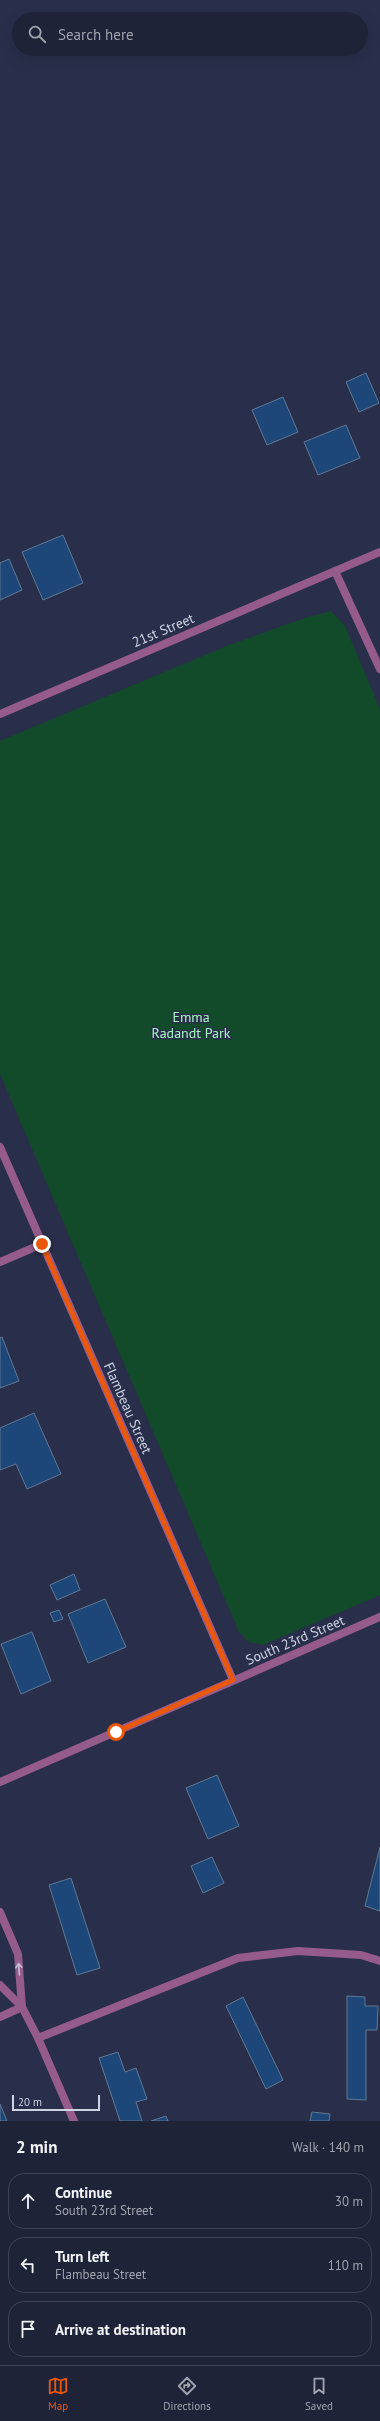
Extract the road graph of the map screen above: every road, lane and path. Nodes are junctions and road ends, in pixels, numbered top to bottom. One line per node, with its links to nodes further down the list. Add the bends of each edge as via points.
1 (380, 552): 2 (street, 21st Street)
2 (335, 571): 3 (street); 4 (street, 21st Street)
3 (380, 669)
4 (0, 714)
5 (0, 1147): 6 (street, Flambeau Street)
6 (42, 1244): 7 (street); 9 (street, Flambeau Street)
7 (0, 1262)
8 (380, 1618): 9 (street, South 23rd Street)
9 (233, 1680): 10 (street, South 23rd Street)
10 (0, 1782)
11 (0, 1912): 14 (street, one-way to 11, via 18,1954)
12 (380, 1961): 16 (street, via 361,1955 298,1951 238,1958)
13 (0, 1985): 14 (street)
14 (22, 2007): 15 (street); 16 (street)
15 (0, 2017)
16 (38, 2038): 17 (street)
17 (74, 2121)

